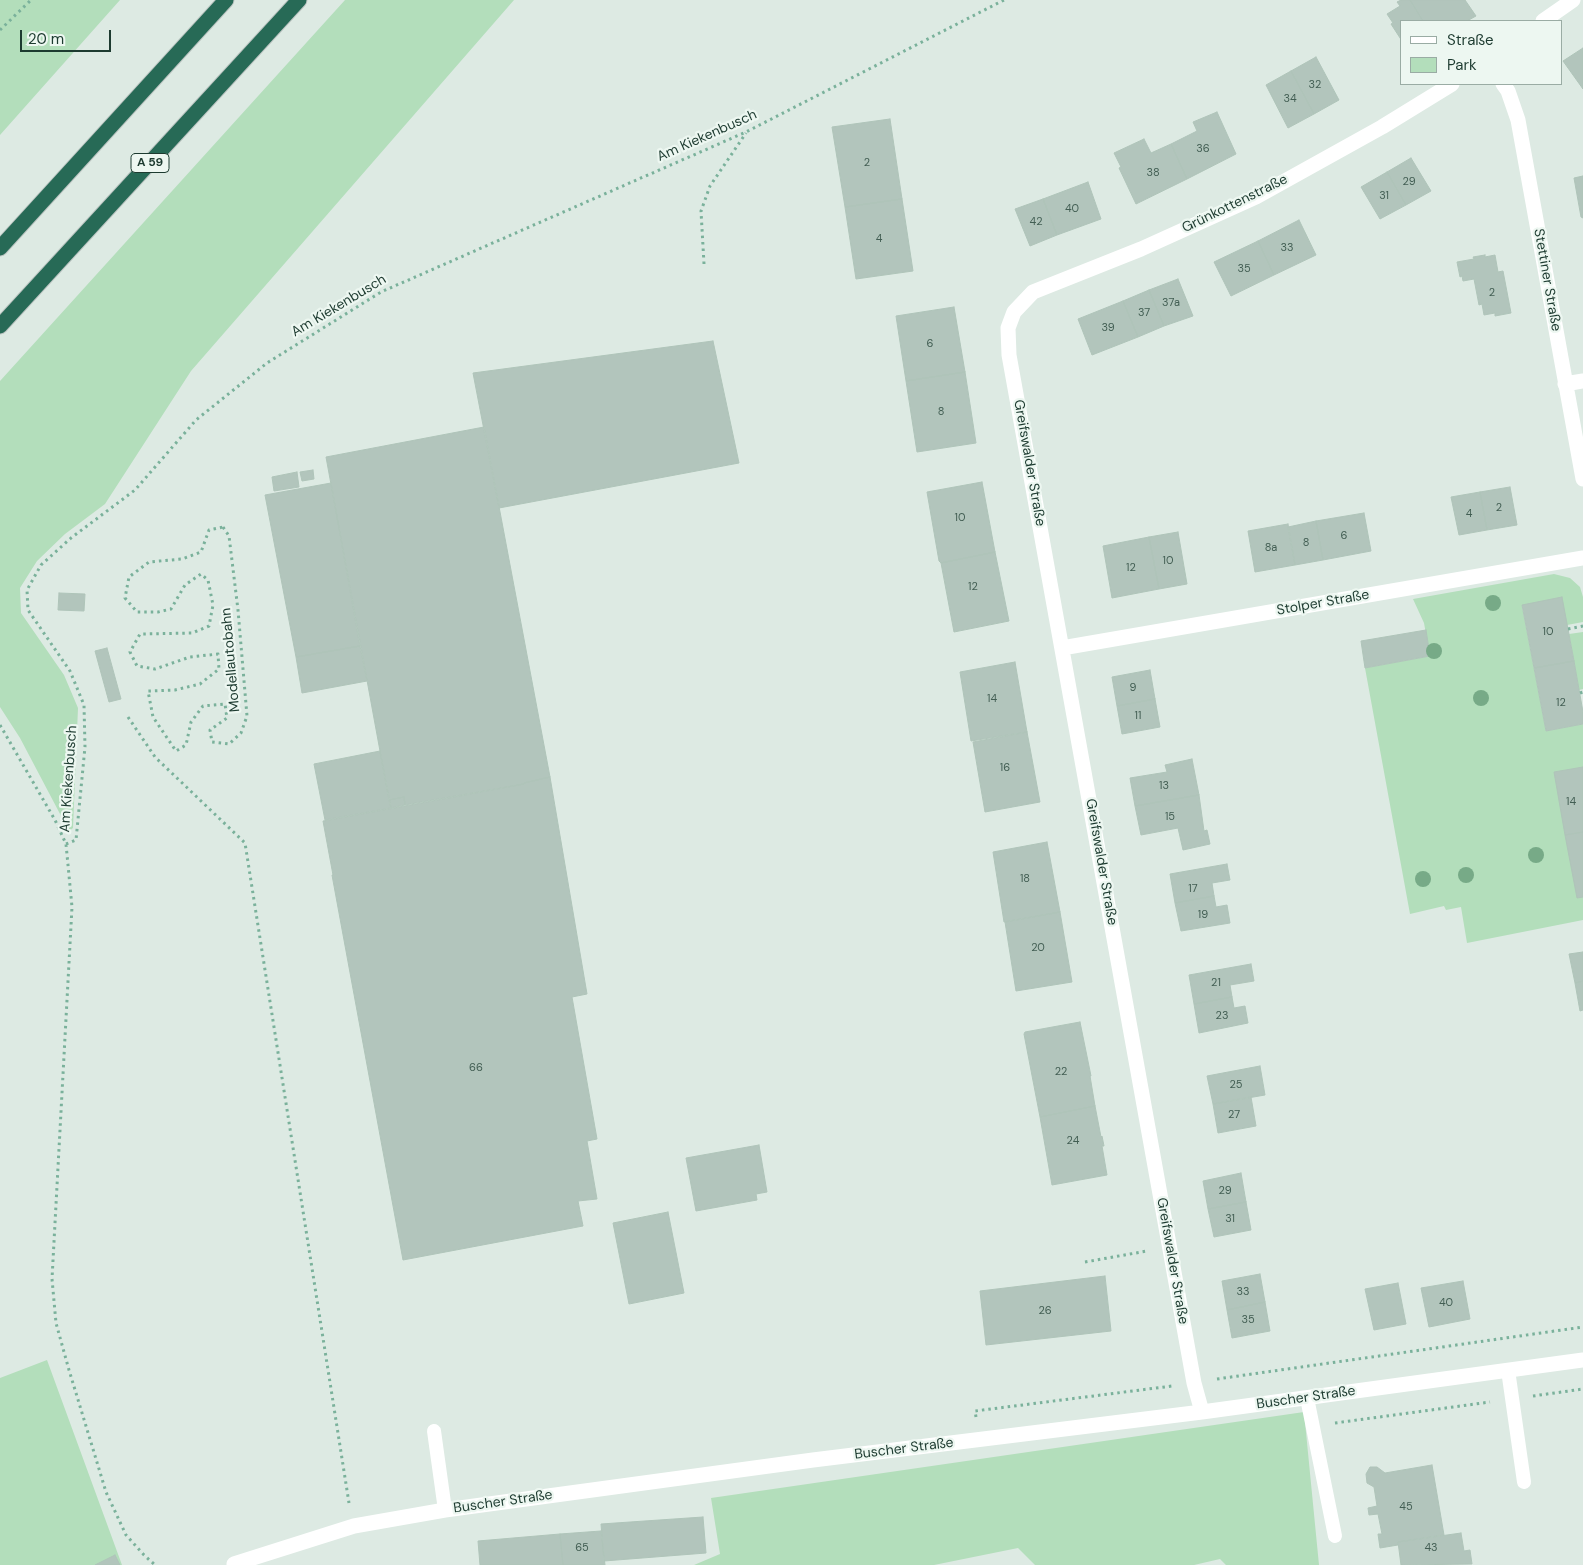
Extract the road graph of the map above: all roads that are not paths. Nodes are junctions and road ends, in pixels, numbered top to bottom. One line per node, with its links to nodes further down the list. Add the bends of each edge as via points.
1 (226, 0): 7 (highway)
2 (299, 0): 9 (highway, A 59)
3 (1573, 0): 4 (street)
4 (1544, 20)
5 (1450, 85): 8 (street, Grünkottenstraße, via 1256,197 1141,249 1033,292)
6 (1504, 85): 11 (street, Stettiner Straße, via 1518,120)
7 (0, 248)
8 (1014, 312): 14 (street, Greifswalder Straße, via 1008,328 1010,355)
9 (0, 326)
10 (1583, 381): 11 (street)
11 (1565, 384): 12 (street, Stettiner Straße)
12 (1583, 479)
13 (1583, 558): 14 (street, Stolper Straße)
14 (1062, 648): 18 (street, Greifswalder Straße, via 1169,1247)
15 (1583, 1360): 16 (street, Buscher Straße)
16 (1508, 1370): 17 (street, Buscher Straße); 20 (lane)
17 (1307, 1398): 18 (street, Buscher Straße); 22 (lane)
18 (1202, 1412): 21 (street, Buscher Straße)
19 (434, 1431): 21 (lane)
20 (1524, 1482)
21 (445, 1510): 23 (street, Buscher Straße, via 354,1526)
22 (1335, 1536)
23 (233, 1565)

